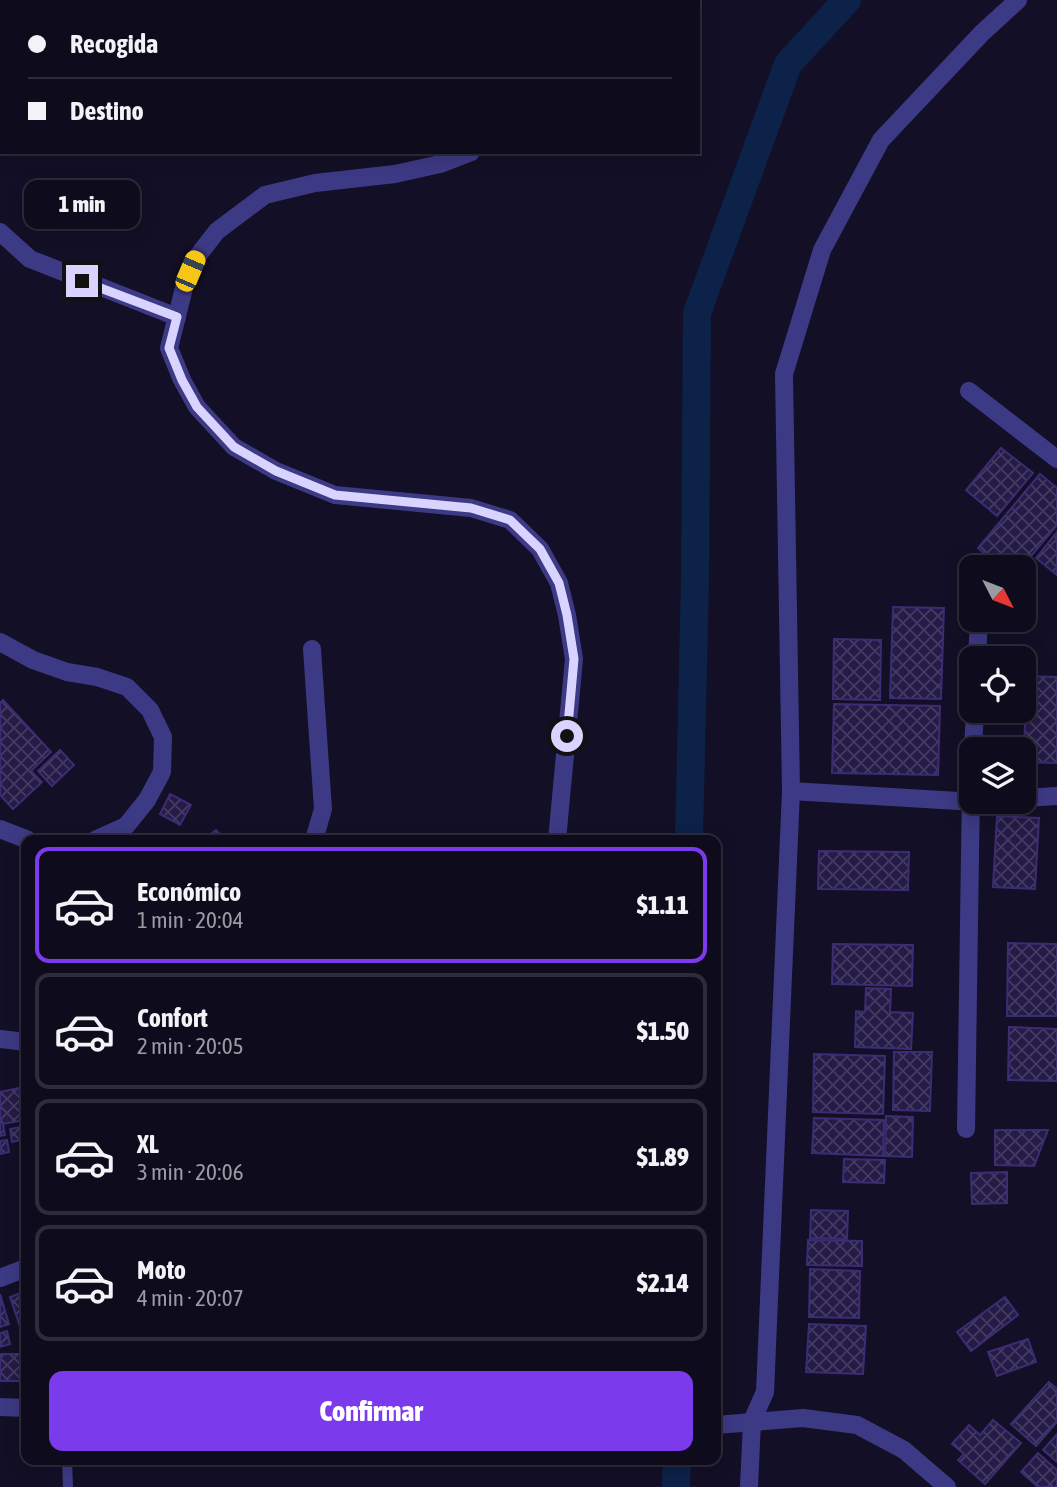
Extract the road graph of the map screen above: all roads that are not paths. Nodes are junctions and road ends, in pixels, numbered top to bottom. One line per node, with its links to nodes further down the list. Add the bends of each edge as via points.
1 (1018, 0): 9 (street, via 881,140 821,250 783,374)
2 (466, 154): 4 (street, via 396,174 315,183 265,195 216,231 196,258)
3 (0, 232): 4 (street, via 30,259)
4 (177, 317): 17 (street, via 169,348 182,380 197,407 234,447 276,471 335,495 471,508 510,520 540,549 559,583 574,659)
5 (969, 391): 6 (street)
6 (1057, 459)
7 (0, 642): 15 (street, via 33,660 127,687 150,710 163,737 162,772 126,826)
8 (312, 649): 16 (street, via 323,810)
9 (791, 791): 12 (street); 26 (street, via 765,1392)
10 (1057, 796): 11 (street)
11 (1036, 797)
12 (959, 801)
13 (973, 814): 21 (street)
14 (0, 829): 18 (street)
15 (107, 835)
16 (316, 835)
17 (558, 835)
18 (21, 837)
19 (0, 1039): 20 (street)
20 (21, 1041)
21 (966, 1129)
22 (21, 1270): 23 (street)
23 (0, 1278)
24 (0, 1407): 25 (street)
25 (21, 1408)
26 (752, 1421): 27 (street); 29 (street, via 803,1418 857,1425 904,1450); 31 (street)
27 (721, 1424)
28 (66, 1465): 30 (lane)
29 (942, 1485)
30 (68, 1487)
31 (749, 1487)

